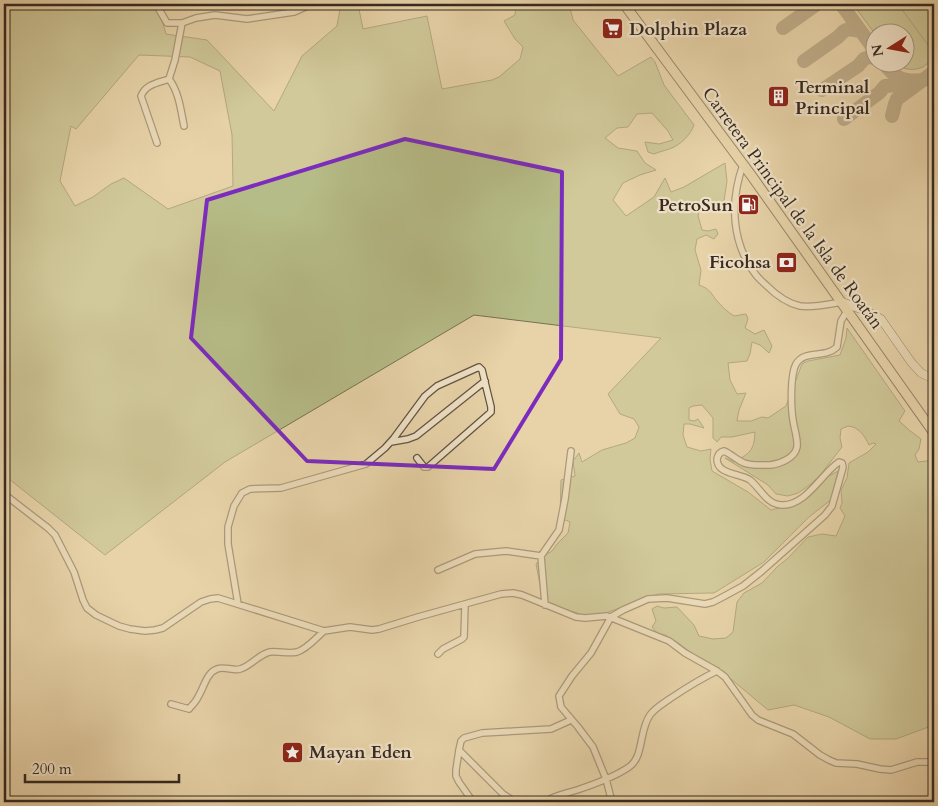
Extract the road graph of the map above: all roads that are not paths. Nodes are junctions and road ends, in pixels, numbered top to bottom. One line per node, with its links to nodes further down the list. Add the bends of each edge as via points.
1 (156, 4): 4 (street, via 167,24)
2 (312, 4): 4 (street, via 294,12 247,19 215,15)
3 (624, 4): 8 (main road, Carretera Principal de la Isla de Roatán)
4 (182, 23): 5 (street)
5 (169, 79): 6 (street); 7 (street, via 148,86 142,96)
6 (184, 126)
7 (157, 143)
8 (743, 164): 9 (main road, Carretera Principal de la Isla de Roatán); 9 (street, via 737,180 735,227 743,252 756,275 774,293 793,304)
9 (844, 306): 10 (street, via 866,311 881,319 910,362); 12 (main road, Carretera Principal de la Isla de Roatán); 22 (street, via 834,350 805,356 794,366 791,401 797,448 794,453 777,464 747,464 724,451 718,454 717,460 722,470 747,478 777,505 786,505 805,496 835,464 842,462 832,506 762,571 719,599 705,604 666,598 648,599)
10 (934, 378)
11 (485, 381): 13 (street, via 416,436); 13 (street, via 478,367 437,386 425,396); 15 (street, via 491,412 431,466 424,467)
12 (934, 433)
13 (390, 442): 19 (street, via 366,464 281,488 250,489 242,494 234,506 228,527)
14 (571, 451): 17 (street, via 559,530)
15 (417, 458)
16 (4, 494): 19 (street, via 55,535 74,572 87,608 119,626 145,631 163,628 210,599)
17 (541, 556): 18 (street, via 506,551 474,554); 21 (street)
18 (438, 570)
19 (238, 604): 23 (street)
20 (465, 604): 21 (street, via 512,593); 23 (street, via 379,629 350,627); 24 (street, via 464,637)
21 (545, 605): 22 (street, via 576,617)
22 (611, 617): 25 (street, via 669,641); 27 (street, via 591,653 559,696 561,707)
23 (324, 632): 26 (street, via 296,652 269,652 238,670 217,669 188,709)
24 (438, 654)
25 (716, 671): 29 (street, via 725,677 758,720 794,734 820,755 836,763 891,770 917,762); 30 (street, via 696,681 650,715 635,761)
26 (171, 704)
27 (572, 720): 28 (street, via 551,728 482,733 464,738); 30 (street, via 593,747)
28 (459, 750): 31 (street, via 456,776); 32 (street)
29 (934, 762)
30 (606, 779): 33 (street); 34 (street)
31 (473, 802)
32 (515, 802)
33 (545, 802)
34 (612, 802)

